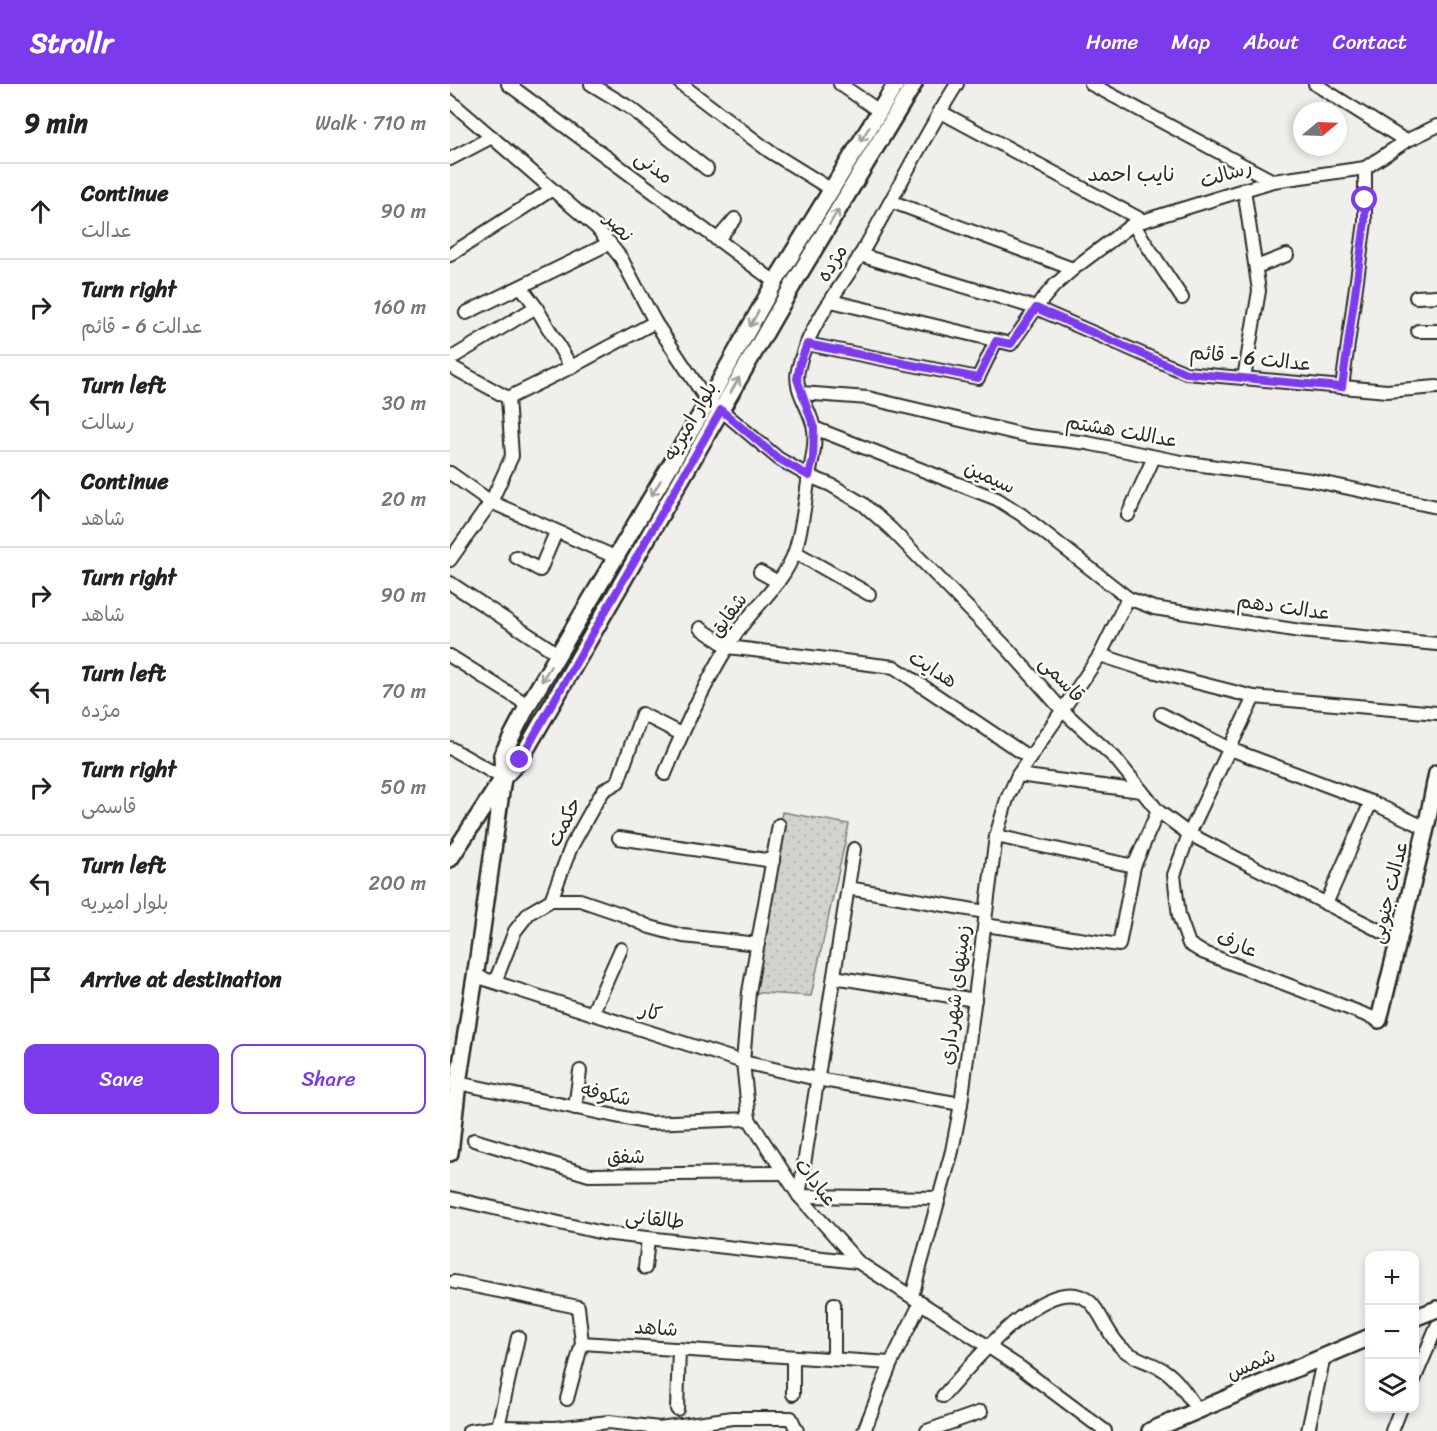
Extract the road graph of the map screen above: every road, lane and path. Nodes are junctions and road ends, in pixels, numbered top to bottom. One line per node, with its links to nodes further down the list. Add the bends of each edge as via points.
1 (508, 84): 26 (street, مدنی)
2 (591, 84): 18 (street, via 632,109)
3 (681, 84): 22 (street, via 769,151)
4 (840, 84): 11 (street)
5 (896, 84): 11 (street, بلوار امیریه)
6 (914, 84): 55 (street, بلوار امیریه, one-way to 6)
7 (957, 84): 12 (street, مژده)
8 (1091, 84): 19 (street)
9 (1315, 84): 15 (street)
10 (450, 101): 14 (street, نصر)
11 (879, 111): 22 (street, بلوار امیریه, one-way to 22)
12 (939, 111): 23 (street, مژده); 25 (street)
13 (1437, 126): 15 (street, رسالت)
14 (492, 137): 16 (street); 21 (street, نصر)
15 (1406, 141): 17 (street, رسالت)
16 (450, 159)
17 (1365, 168): 19 (street, رسالت); 51 (street, via 1365,222)
18 (707, 169)
19 (1273, 181): 20 (street, رسالت)
20 (1244, 189): 25 (street, رسالت); 31 (street)
21 (551, 190): 27 (street, نصر); 28 (street)
22 (832, 190): 33 (street, بلوار امیریه)
23 (890, 201): 29 (street, مژده); 32 (street)
24 (735, 219): 26 (street)
25 (1137, 222): 32 (street, رسالت); 37 (street)
26 (717, 240): 33 (street, مدنی)
27 (610, 243): 34 (street); 42 (street, نصر)
28 (450, 255)
29 (860, 255): 38 (street, مژده); 40 (street, عدالت 6 - قائم)
30 (1287, 255): 31 (street)
31 (1256, 267): 50 (street, via 1259,291)
32 (1073, 269): 40 (street, رسالت)
33 (775, 282): 55 (street, بلوار امیریه, one-way to 55)
34 (522, 288): 39 (street); 41 (street)
35 (1437, 296): 36 (street)
36 (1416, 297)
37 (1182, 298)
38 (831, 301): 45 (street); 46 (street, مژده)
39 (536, 308): 47 (street); 49 (street)
40 (1036, 308): 45 (street, رسالت, via 1011,344); 50 (street, عدالت 6 - قائم, via 1186,373)
41 (466, 313)
42 (655, 322): 49 (street); 55 (street, نصر)
43 (1418, 331): 44 (street)
44 (1437, 331)
45 (996, 341): 46 (street, via 978,378)
46 (807, 344): 53 (street, مژده, via 797,373)
47 (450, 359)
48 (450, 366): 54 (street)
49 (571, 367): 54 (street)
50 (1244, 378): 51 (street, عدالت 6 - قائم)
51 (1342, 387): 52 (street, عدالت 6 - قائم, via 1387,391)
52 (1437, 387)
53 (801, 393): 56 (street, مژده); 57 (street, عداللت هشتم, via 867,398 1028,436)
54 (508, 398): 60 (street, via 512,456)
55 (715, 406): 59 (street, قاسمی, via 779,459); 66 (street, بلوار امیریه, one-way to 66); 91 (street, بلوار امیریه, via 520,760)
56 (814, 428): 59 (street, مژده); 72 (street, سیمین, via 997,499)
57 (1154, 457): 61 (street, عداللت هشتم, via 1311,480); 62 (street)
58 (450, 473): 60 (street)
59 (809, 476): 64 (street, شقایق); 81 (street, قاسمی, via 863,504 891,529)
60 (490, 502): 63 (street); 67 (street)
61 (1437, 507)
62 (1128, 515)
63 (556, 532): 65 (street, via 540,570); 66 (street)
64 (795, 552): 69 (street, شقایق); 71 (street)
65 (516, 557)
66 (615, 557): 76 (street, بلوار امیریه)
67 (450, 560)
68 (760, 573): 69 (street)
69 (778, 582): 75 (street, شقایق)
70 (450, 583): 76 (street)
71 (869, 594)
72 (1128, 598): 74 (street, عدالت دهم, via 1154,608 1300,631); 77 (street, زمینهای شهرداری)
73 (700, 628): 75 (street)
74 (1437, 644)
75 (728, 647): 84 (street, شقایق); 87 (street, هدایت, via 894,666)
76 (558, 654): 80 (street, بلوار امیریه, one-way to 80)
77 (1100, 655): 79 (street); 81 (street, زمینهای شهرداری)
78 (450, 656): 80 (street)
79 (1254, 697): 82 (street); 86 (street)
80 (528, 705): 91 (street, بلوار امیریه, via 502,755)
81 (1063, 711): 87 (street, زمینهای شهرداری); 92 (street, قاسمی, via 1115,759)
82 (1437, 713)
83 (1161, 714): 86 (street)
84 (681, 735): 89 (street, شقایق); 105 (street, حکمت, via 642,714 618,782 604,790 596,802 571,847)
85 (450, 748): 91 (street)
86 (1230, 748): 93 (street); 97 (street)
87 (1030, 758): 90 (street, زمینهای شهرداری)
88 (1437, 773): 96 (street, عدالت جنوبی)
89 (665, 774)
90 (1018, 775): 92 (street); 98 (street, زمینهای شهرداری)
91 (503, 778): 101 (street); 112 (street, بلوار امیریه)
92 (1141, 791): 94 (street, قاسمی)
93 (1371, 802): 96 (street); 106 (street)
94 (1158, 811): 97 (street, قاسمی); 103 (street)
95 (779, 825): 102 (street, عبادات)
96 (1426, 828): 109 (street, عدالت جنوبی)
97 (1189, 834): 106 (street, قاسمی); 117 (street, عارف, via 1174,875 1179,916 1189,944)
98 (996, 836): 103 (street); 107 (street, زمینهای شهرداری)
99 (619, 838): 102 (street)
100 (854, 849): 104 (street)
101 (451, 855)
102 (773, 861): 110 (street, عبادات)
103 (1134, 866): 108 (street, via 1119,945)
104 (848, 888): 107 (street); 113 (street)
105 (551, 900): 110 (street, via 580,900 684,936); 114 (street, via 529,913 515,931)
106 (1326, 904): 109 (street, قاسمی)
107 (986, 912): 108 (street, زمینهای شهرداری)
108 (985, 925): 115 (street, زمینهای شهرداری)
109 (1398, 940): 117 (street, عدالت جنوبی)
110 (758, 944): 118 (street, عبادات)
111 (621, 949): 116 (street)
112 (475, 976): 114 (street, کار); 121 (street, بلوار امیریه)
113 (834, 977): 115 (street); 120 (street)
114 (495, 982): 116 (street, کار)
115 (975, 1000): 122 (street, زمینهای شهرداری)
116 (592, 1014): 118 (street, کار)
117 (1379, 1020)
118 (743, 1062): 120 (street, کار); 124 (street, عبادات)
119 (580, 1071): 123 (street)
120 (818, 1079): 122 (street, کار); 129 (street)
121 (458, 1083): 123 (street, شکوفه); 125 (street, بلوار امیریه)
122 (961, 1104): 131 (street, زمینهای شهرداری)
123 (575, 1108): 124 (street, شکوفه, via 649,1123)
124 (749, 1119): 128 (street, عبادات)
125 (452, 1126): 127 (street, بلوار امیریه)
126 (474, 1140): 128 (street, شفق, via 589,1175)
127 (450, 1153)
128 (783, 1173): 129 (street, عبادات)
129 (799, 1196): 131 (street); 133 (street, عبادات)
130 (450, 1198): 132 (street, طالقانی, via 603,1233)
131 (939, 1198): 136 (street, زمینهای شهرداری)
132 (648, 1238): 133 (street, طالقانی); 134 (street)
133 (858, 1262): 136 (street, عبادات)
134 (645, 1268)
135 (454, 1282): 143 (street, via 578,1307)
136 (917, 1299): 144 (street, عبادات); 149 (street)
137 (834, 1304): 148 (street)
138 (1437, 1309): 139 (street)
139 (1419, 1316)
140 (1437, 1326): 150 (street)
141 (518, 1337): 158 (street)
142 (1365, 1339): 146 (street, شمس)
143 (582, 1343): 145 (street, شاهد); 153 (street)
144 (988, 1347): 152 (street); 155 (street, via 1038,1303 1061,1295 1078,1295 1090,1302 1106,1330 1124,1350 1166,1371); 165 (street, عبادات)
145 (679, 1349): 147 (street, شاهد); 154 (street)
146 (1324, 1356): 155 (street, شمس); 167 (street)
147 (793, 1357): 148 (street, شاهد); 151 (street)
148 (834, 1358): 149 (street, شاهد)
149 (891, 1363): 163 (street)
150 (1419, 1368)
151 (793, 1394)
152 (943, 1396)
153 (567, 1399)
154 (677, 1409)
155 (1197, 1409): 166 (street, شمس)
156 (981, 1412): 164 (street)
157 (1399, 1413): 168 (street)
158 (498, 1427): 160 (street); 161 (street)
159 (635, 1429): 160 (street, via 609,1422); 162 (street, via 733,1418 791,1418)
160 (555, 1430)
161 (469, 1431)
162 (797, 1431)
163 (864, 1431)
164 (927, 1431)
165 (1105, 1431)
166 (1150, 1431)
167 (1308, 1431)
168 (1392, 1431)

